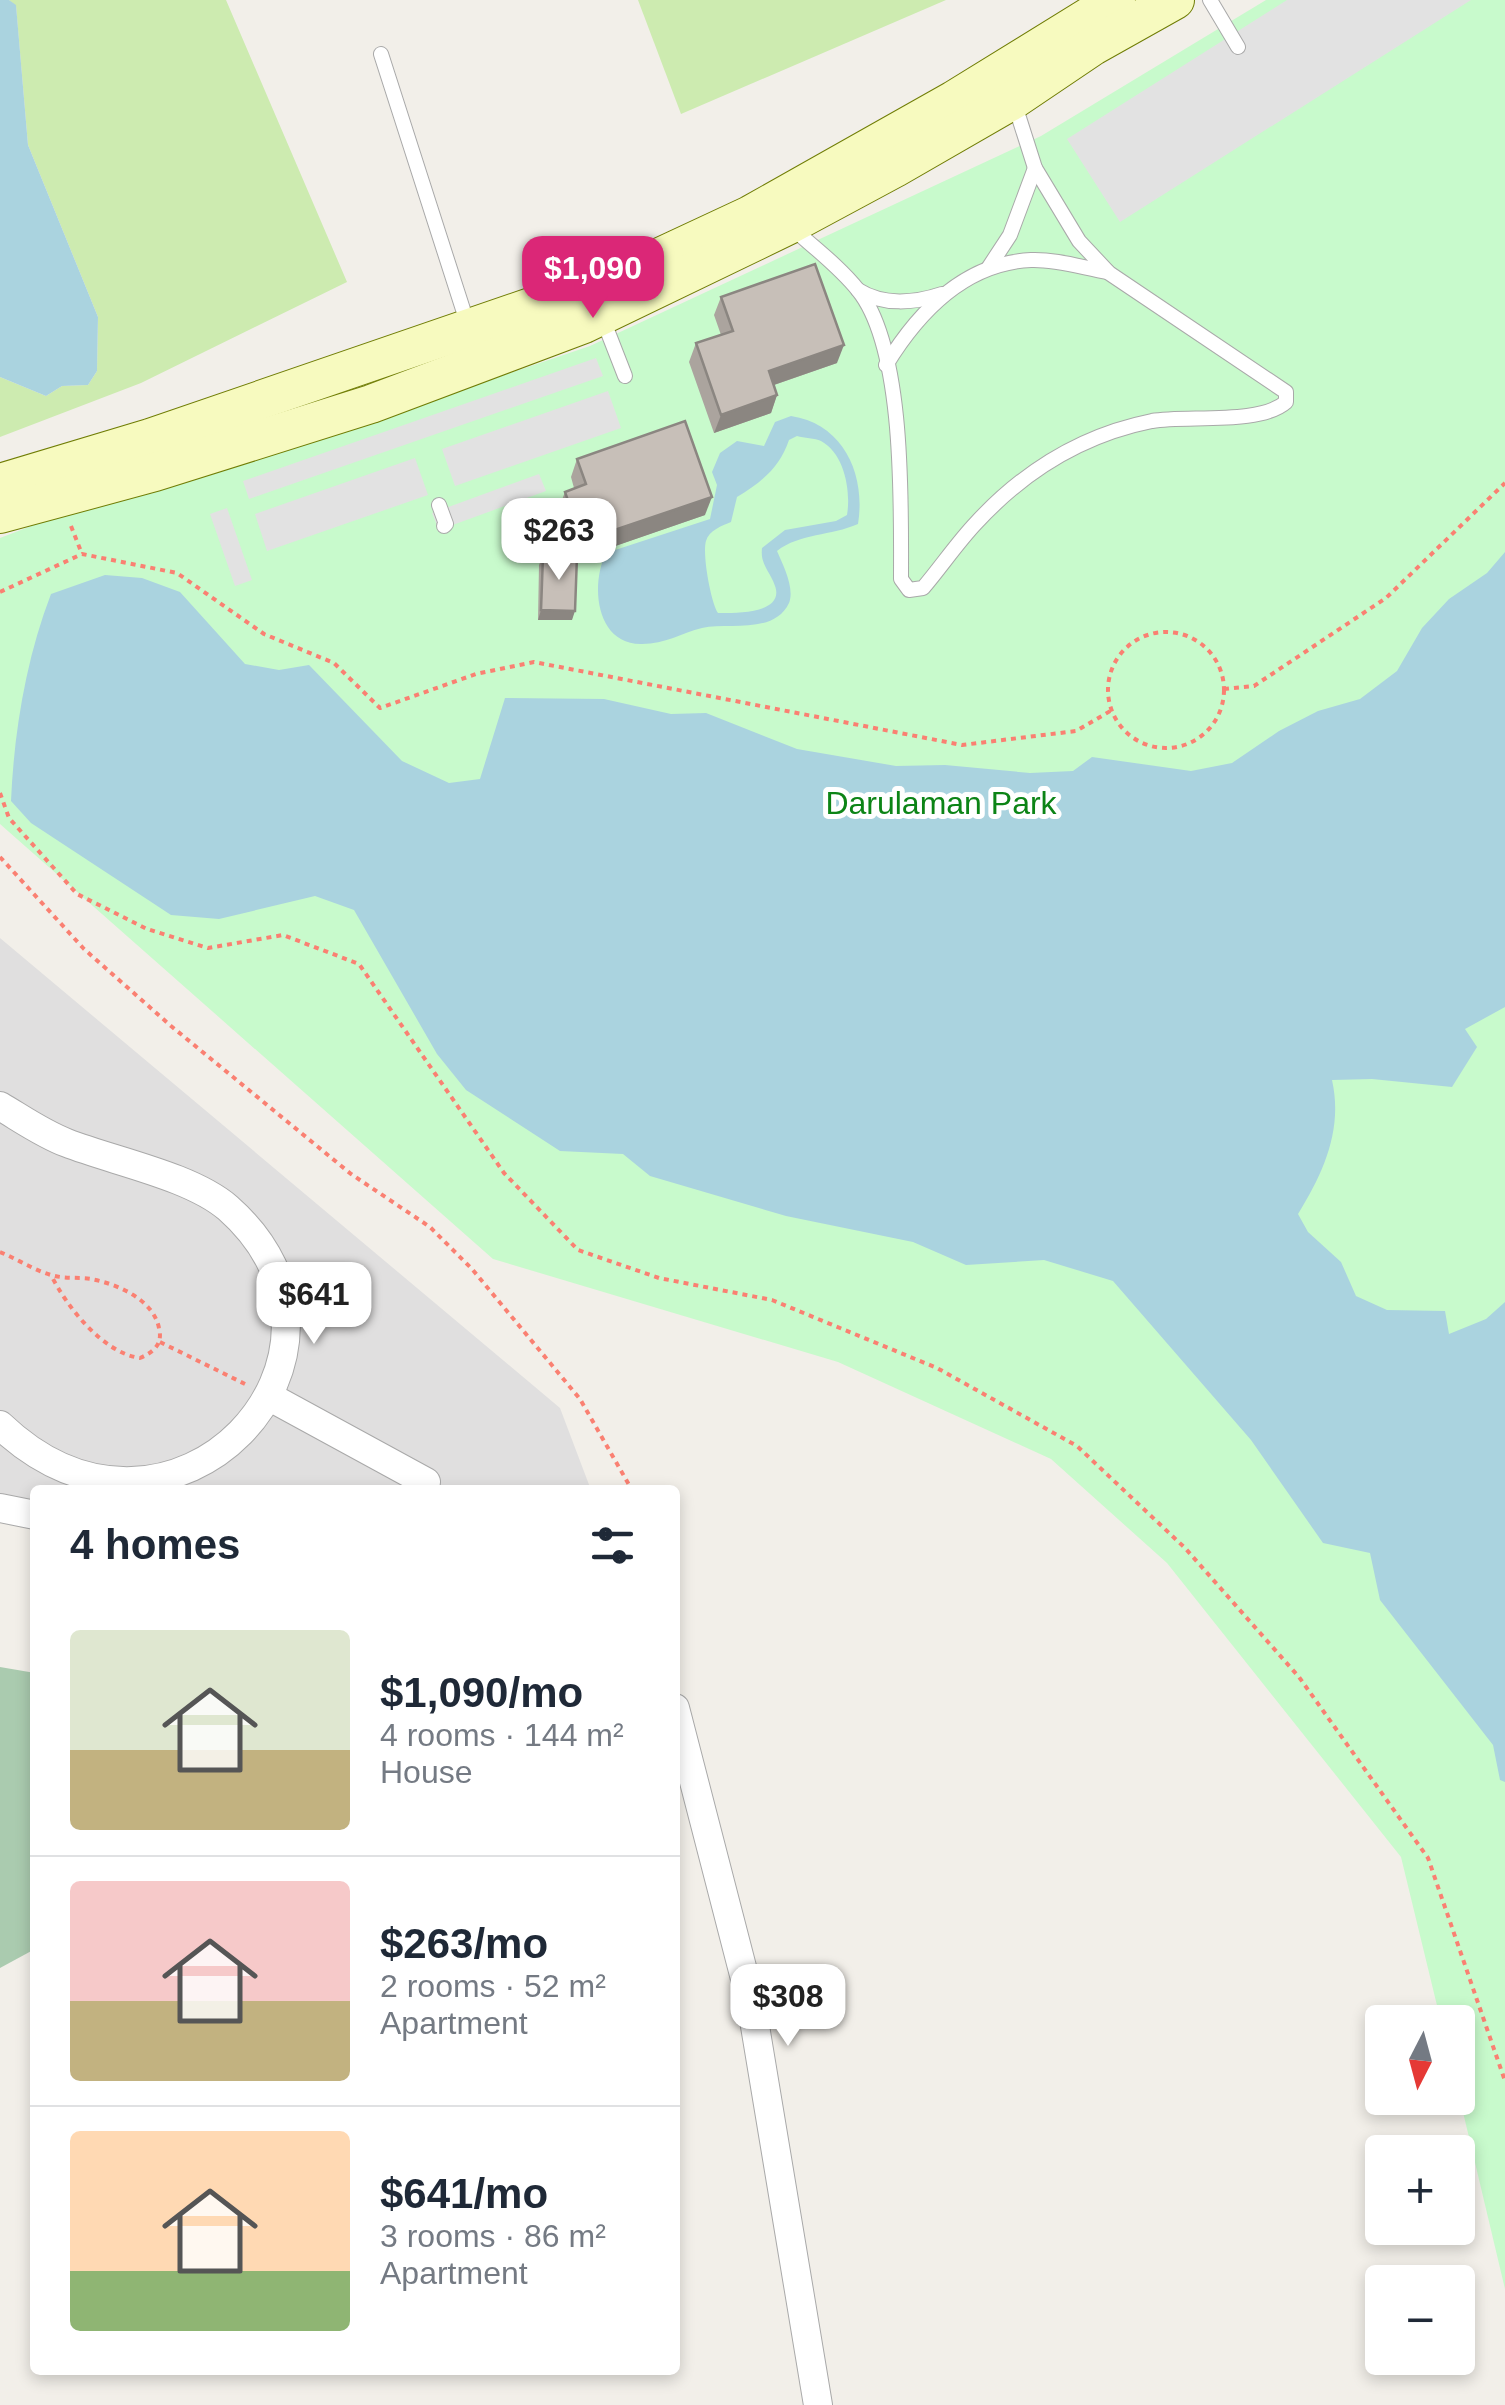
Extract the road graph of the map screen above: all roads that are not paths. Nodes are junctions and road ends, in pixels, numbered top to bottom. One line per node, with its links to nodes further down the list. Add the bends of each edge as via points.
1 (1116, 0): 14 (street, via 750,214 615,278)
2 (1175, 0): 6 (street)
3 (1210, 0): 4 (lane)
4 (1238, 47)
5 (381, 54): 14 (lane)
6 (1013, 100): 7 (lane); 8 (street)
7 (1035, 168): 9 (lane, via 1010,235); 10 (lane, via 1079,240)
8 (789, 225): 11 (lane); 13 (street)
9 (989, 267): 10 (lane, via 1033,260); 12 (lane)
10 (1109, 272): 15 (lane, via 1286,392 1286,402 1278,410 1148,422 1061,453 996,503 922,588 909,590 901,579 900,470)
11 (858, 290): 12 (lane, via 894,301); 15 (lane)
12 (948, 292): 15 (lane)
13 (602, 316): 16 (lane); 19 (street, via 370,404)
14 (470, 330): 17 (street)
15 (886, 365)
16 (626, 376)
17 (0, 482)
18 (439, 505): 20 (lane)
19 (0, 514)
20 (444, 526)
21 (0, 1106): 22 (street, via 62,1141 192,1186 242,1223 273,1268 285,1303 286,1341)
22 (270, 1397): 23 (street, via 215,1454 191,1468 138,1481 84,1477 52,1465); 24 (street)
23 (0, 1425)
24 (426, 1482)
25 (0, 1508): 26 (street)
26 (30, 1514)
27 (680, 1727): 28 (street, via 751,2002)
28 (818, 2405)

